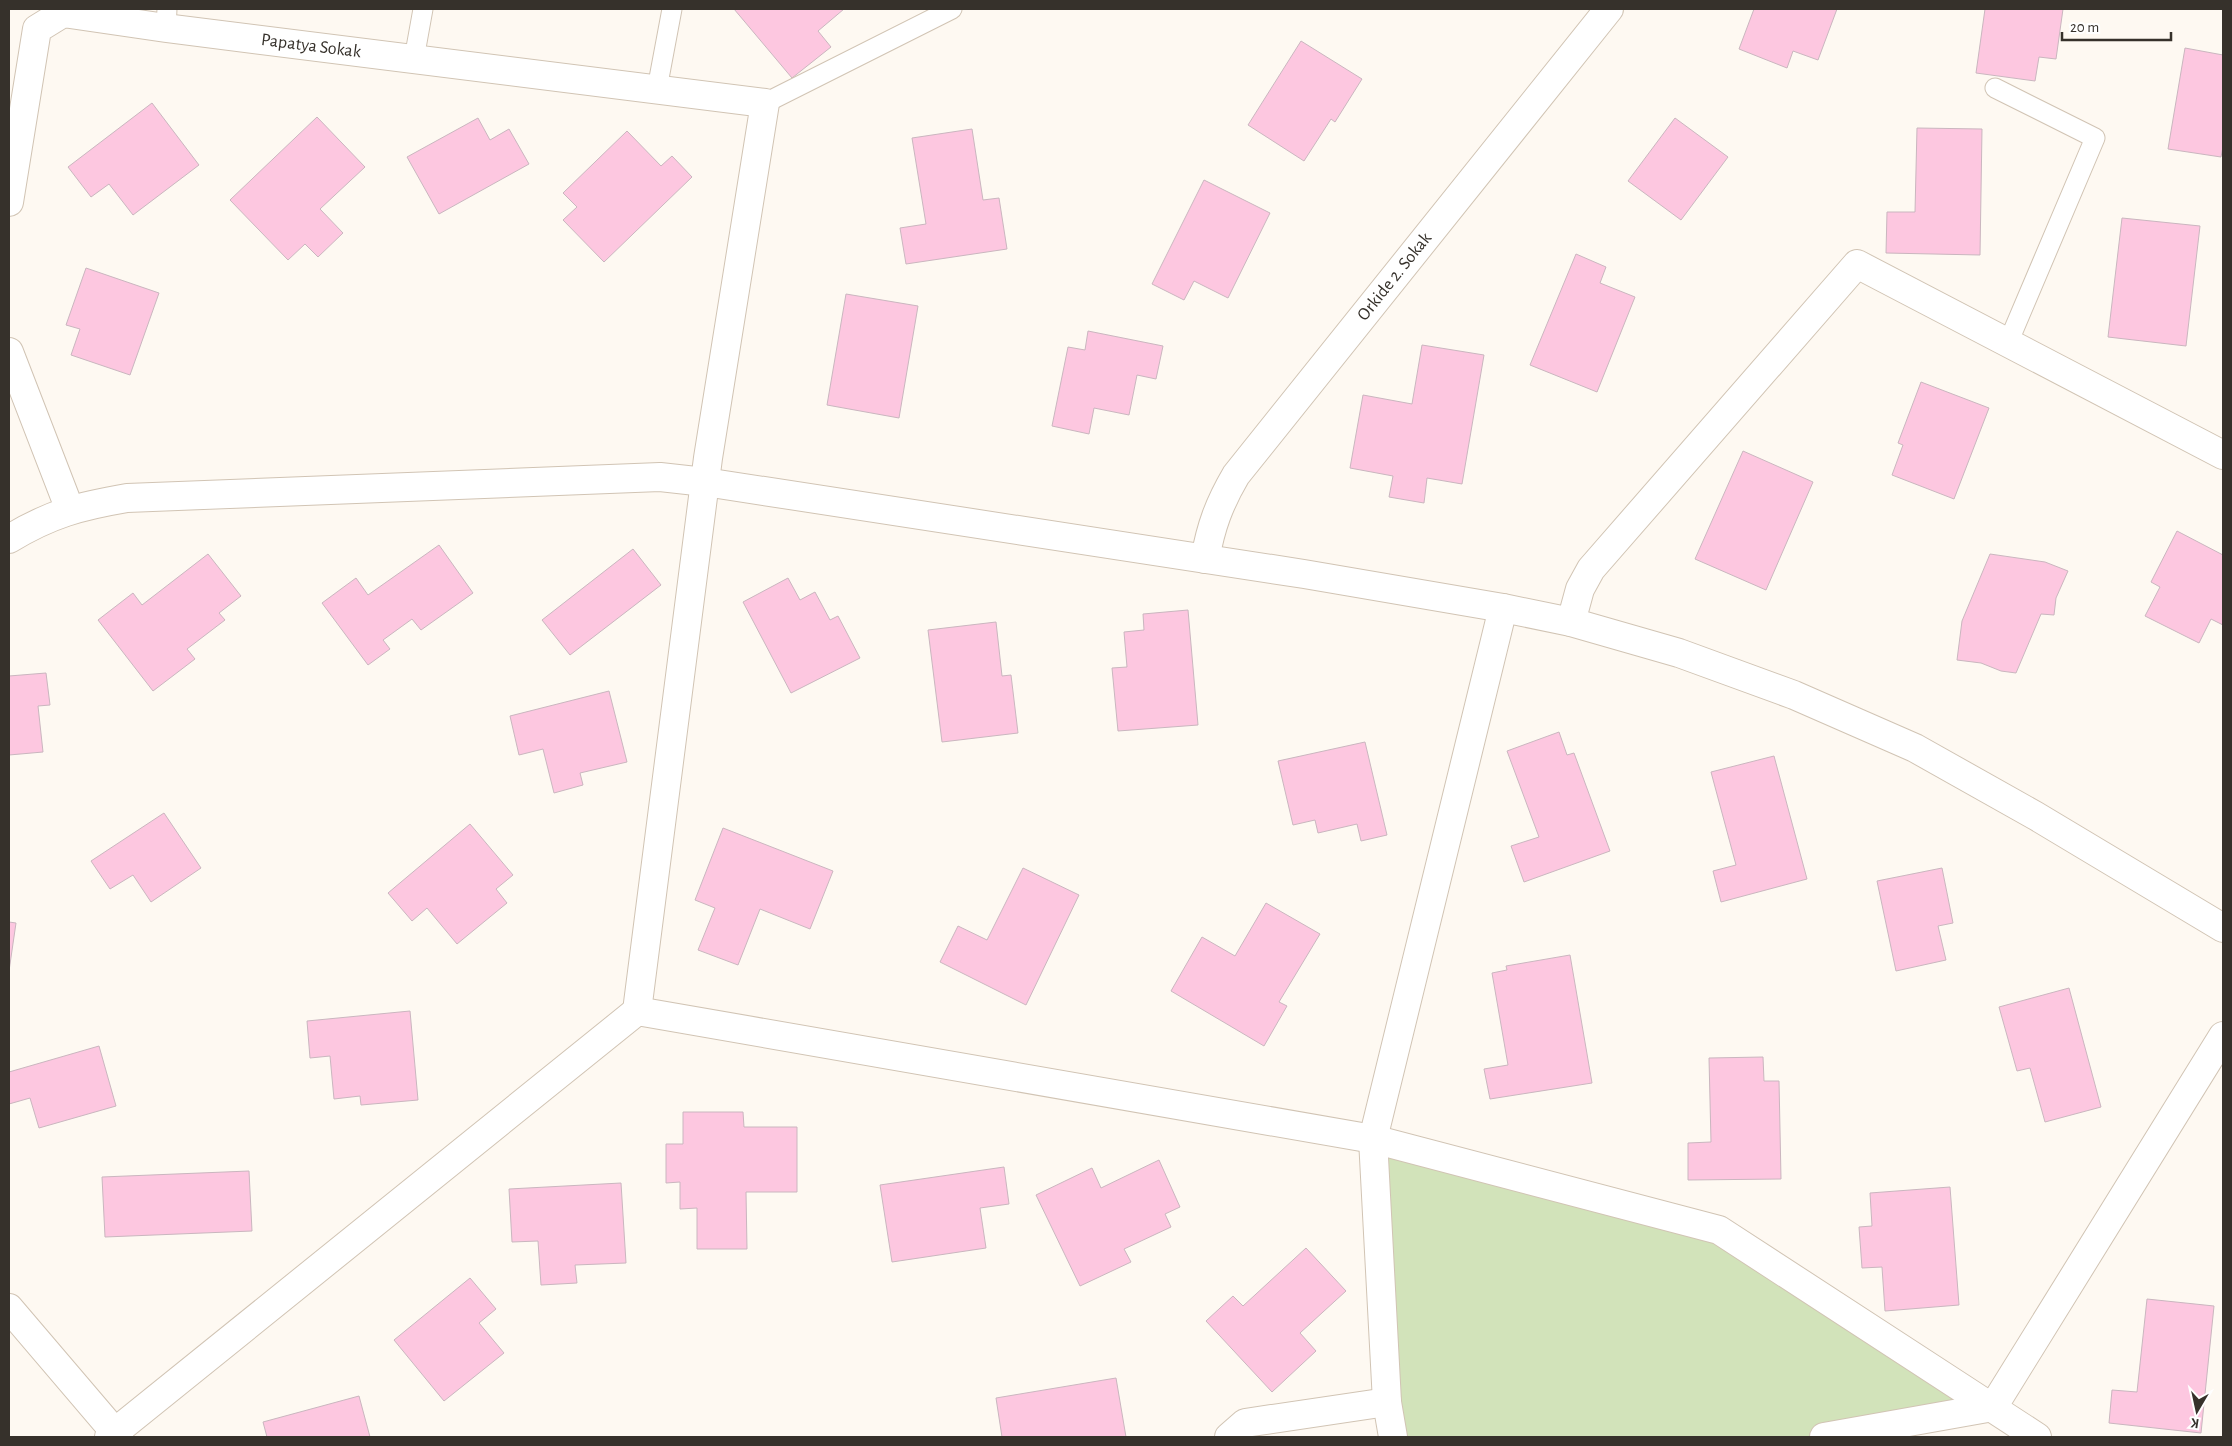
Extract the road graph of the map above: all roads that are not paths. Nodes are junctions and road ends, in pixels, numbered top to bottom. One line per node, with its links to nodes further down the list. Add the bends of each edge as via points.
1 (423, 9): 6 (lane)
2 (672, 9): 8 (lane)
3 (952, 9): 9 (lane)
4 (1609, 9): 17 (street, Orkide 2. Sokak, via 1236,475 1211,528)
5 (166, 18): 6 (street, Papatya Sokak); 10 (street, Papatya Sokak, via 63,13 37,29)
6 (414, 59): 8 (street, Papatya Sokak)
7 (1994, 88): 11 (lane, via 2096,138)
8 (657, 89): 9 (street, Papatya Sokak)
9 (765, 103): 14 (street)
10 (9, 202)
11 (2008, 343): 13 (street); 19 (street, via 1857,264 1591,569 1580,589)
12 (9, 352): 15 (street)
13 (2223, 455)
14 (705, 482): 15 (street, via 660,477 187,495 127,498); 17 (street); 21 (street)
15 (70, 510): 16 (street, via 36,523)
16 (9, 539)
17 (1205, 559): 18 (street)
18 (1502, 608): 19 (street); 23 (street)
19 (1571, 622): 20 (street, via 1679,653 1794,695 1915,748)
20 (2223, 928)
21 (637, 1011): 23 (street); 27 (street)
22 (2223, 1036): 26 (street)
23 (1373, 1139): 25 (street); 26 (street, via 1719,1230)
24 (9, 1308): 27 (street)
25 (1387, 1402): 28 (street, via 1245,1423); 29 (street)
26 (1993, 1407): 30 (street); 31 (street)
27 (114, 1436)
28 (1229, 1437)
29 (1393, 1437)
30 (1824, 1437)
31 (2037, 1437)

